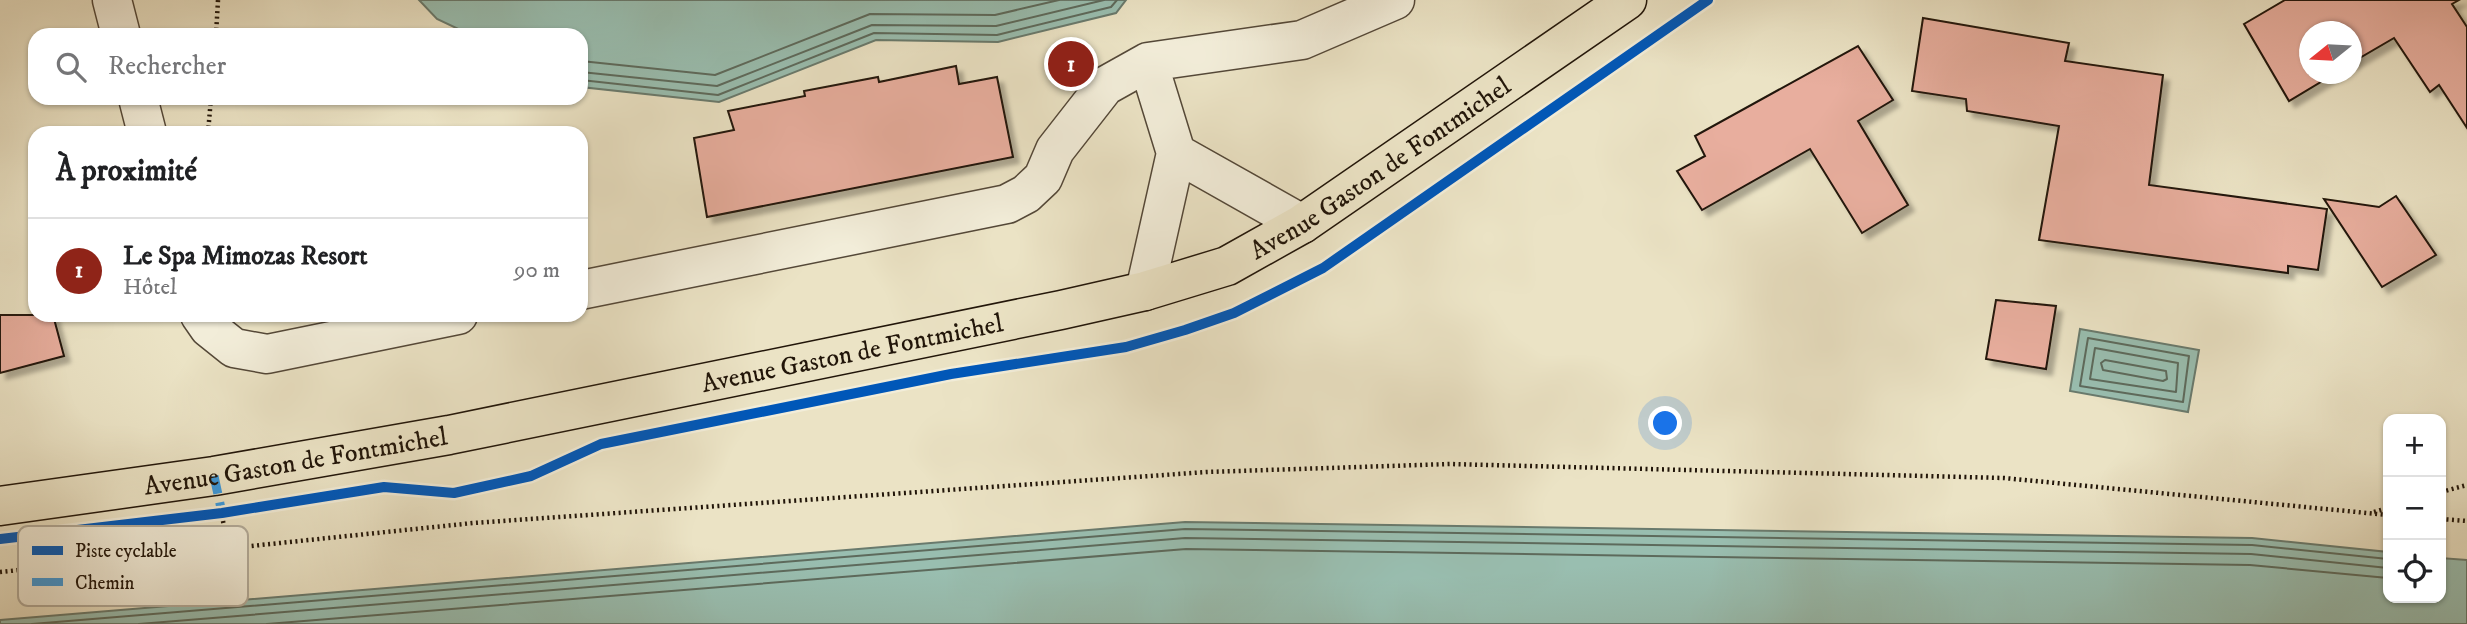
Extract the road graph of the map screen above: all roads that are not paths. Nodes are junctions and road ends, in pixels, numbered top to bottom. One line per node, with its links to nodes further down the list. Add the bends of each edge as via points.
1 (112, 0): 4 (lane)
2 (1395, 0): 5 (lane, via 1302,40)
3 (1627, 0): 9 (main road, Avenue Gaston de Fontmichel)
4 (119, 28)
5 (1147, 62): 8 (lane); 10 (lane, via 1105,86 1055,150 1043,178 1007,204)
6 (140, 105): 7 (lane)
7 (145, 126)
8 (1176, 153): 9 (lane); 11 (lane)
9 (1302, 224): 11 (main road, Avenue Gaston de Fontmichel, via 1227,266)
10 (588, 289)
11 (1144, 291): 14 (main road, Avenue Gaston de Fontmichel, via 449,435 214,476)
12 (205, 322): 13 (lane, via 234,348 267,354)
13 (424, 322)
14 (0, 506)

